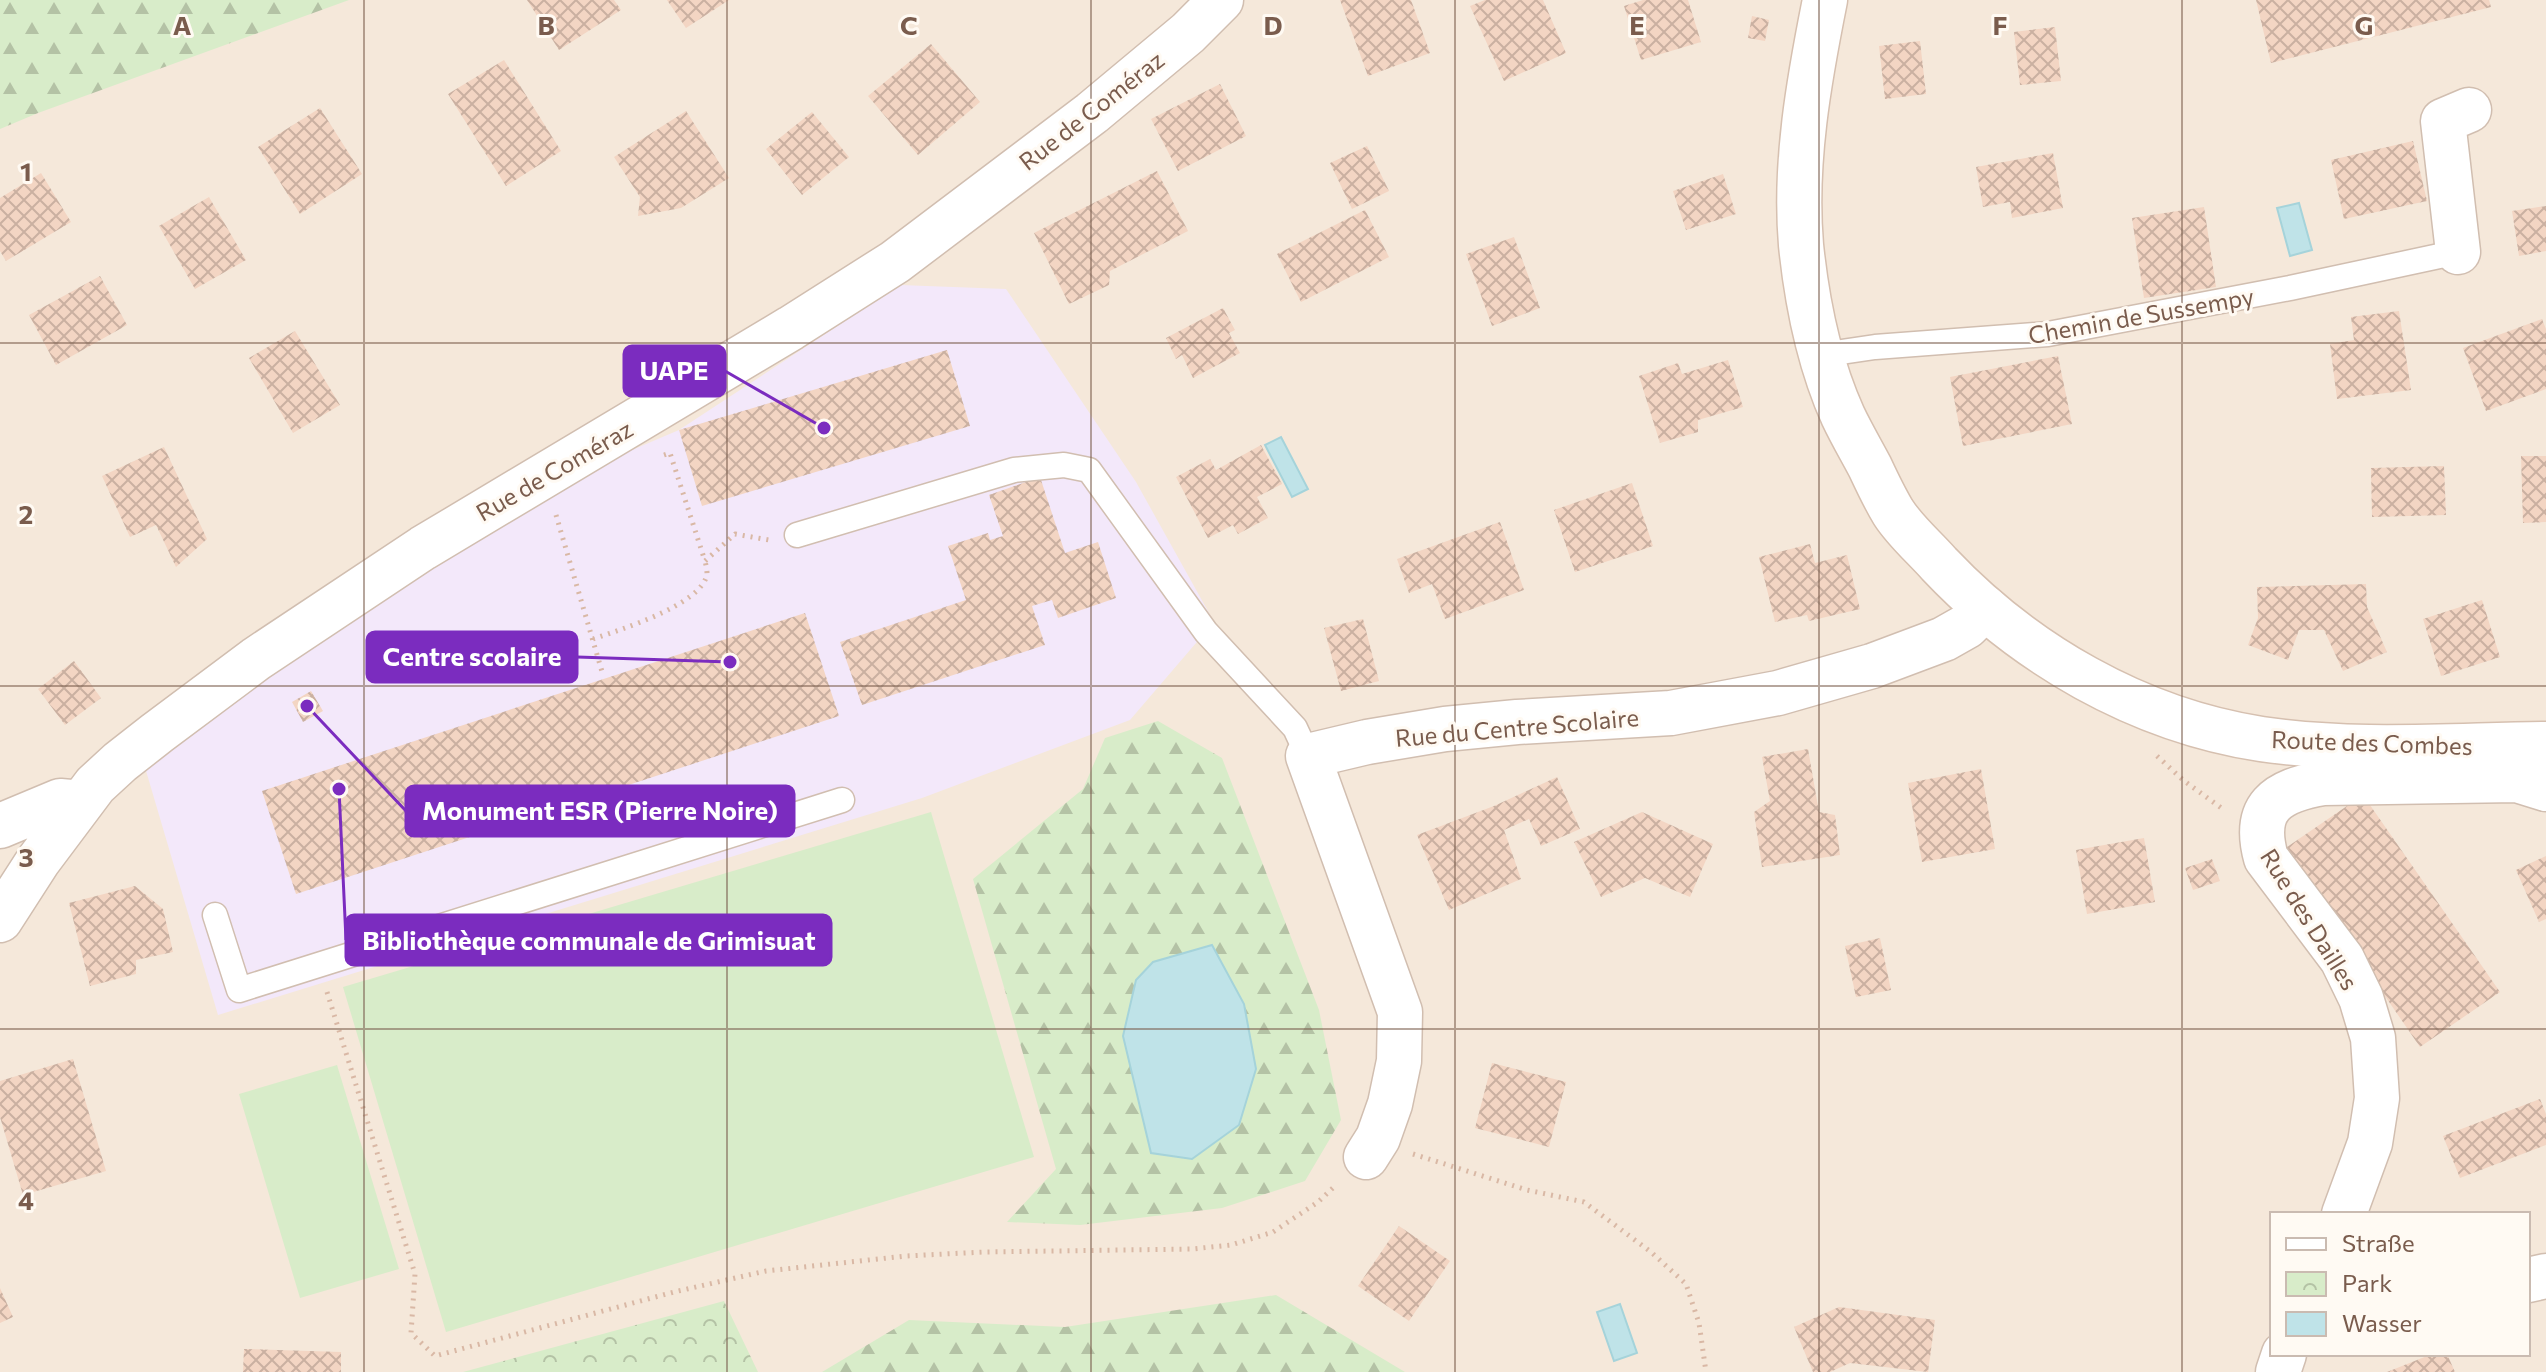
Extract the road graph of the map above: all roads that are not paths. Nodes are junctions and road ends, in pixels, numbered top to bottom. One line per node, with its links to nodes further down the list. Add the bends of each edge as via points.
1 (1221, 0): 12 (street, Rue de Coméraz, via 1092,113 895,262 540,479 323,623 112,769)
2 (1825, 0): 5 (street, Route des Combes, via 1805,113 1799,212)
3 (2469, 110): 4 (street, via 2443,121)
4 (2458, 252): 5 (lane, Chemin de Sussempy, via 2048,334)
5 (1821, 355): 7 (street, Route des Combes, via 1843,415 1894,514)
6 (786, 538): 9 (lane, via 1014,470 1064,465 1089,470 1206,632 1295,728)
7 (1985, 608): 8 (street, Route des Combes, via 2071,670 2152,709 2202,725 2260,739 2325,745); 9 (street, Rue du Centre Scolaire, via 1944,639 1778,693 1671,713 1445,729)
8 (2546, 744)
9 (1308, 756): 16 (street, via 1400,1012 1399,1061 1390,1104)
10 (2546, 789): 17 (street, Rue des Dailles, via 2517,780 2323,783 2277,798 2262,817 2266,858 2342,959 2373,1038 2377,1098 2370,1143)
11 (842, 800): 14 (lane, via 239,990)
12 (78, 805): 13 (street, via 60,801); 15 (street, Rue de Coméraz)
13 (0, 826)
14 (215, 915)
15 (0, 920)
16 (1372, 1148)
17 (2345, 1212)

